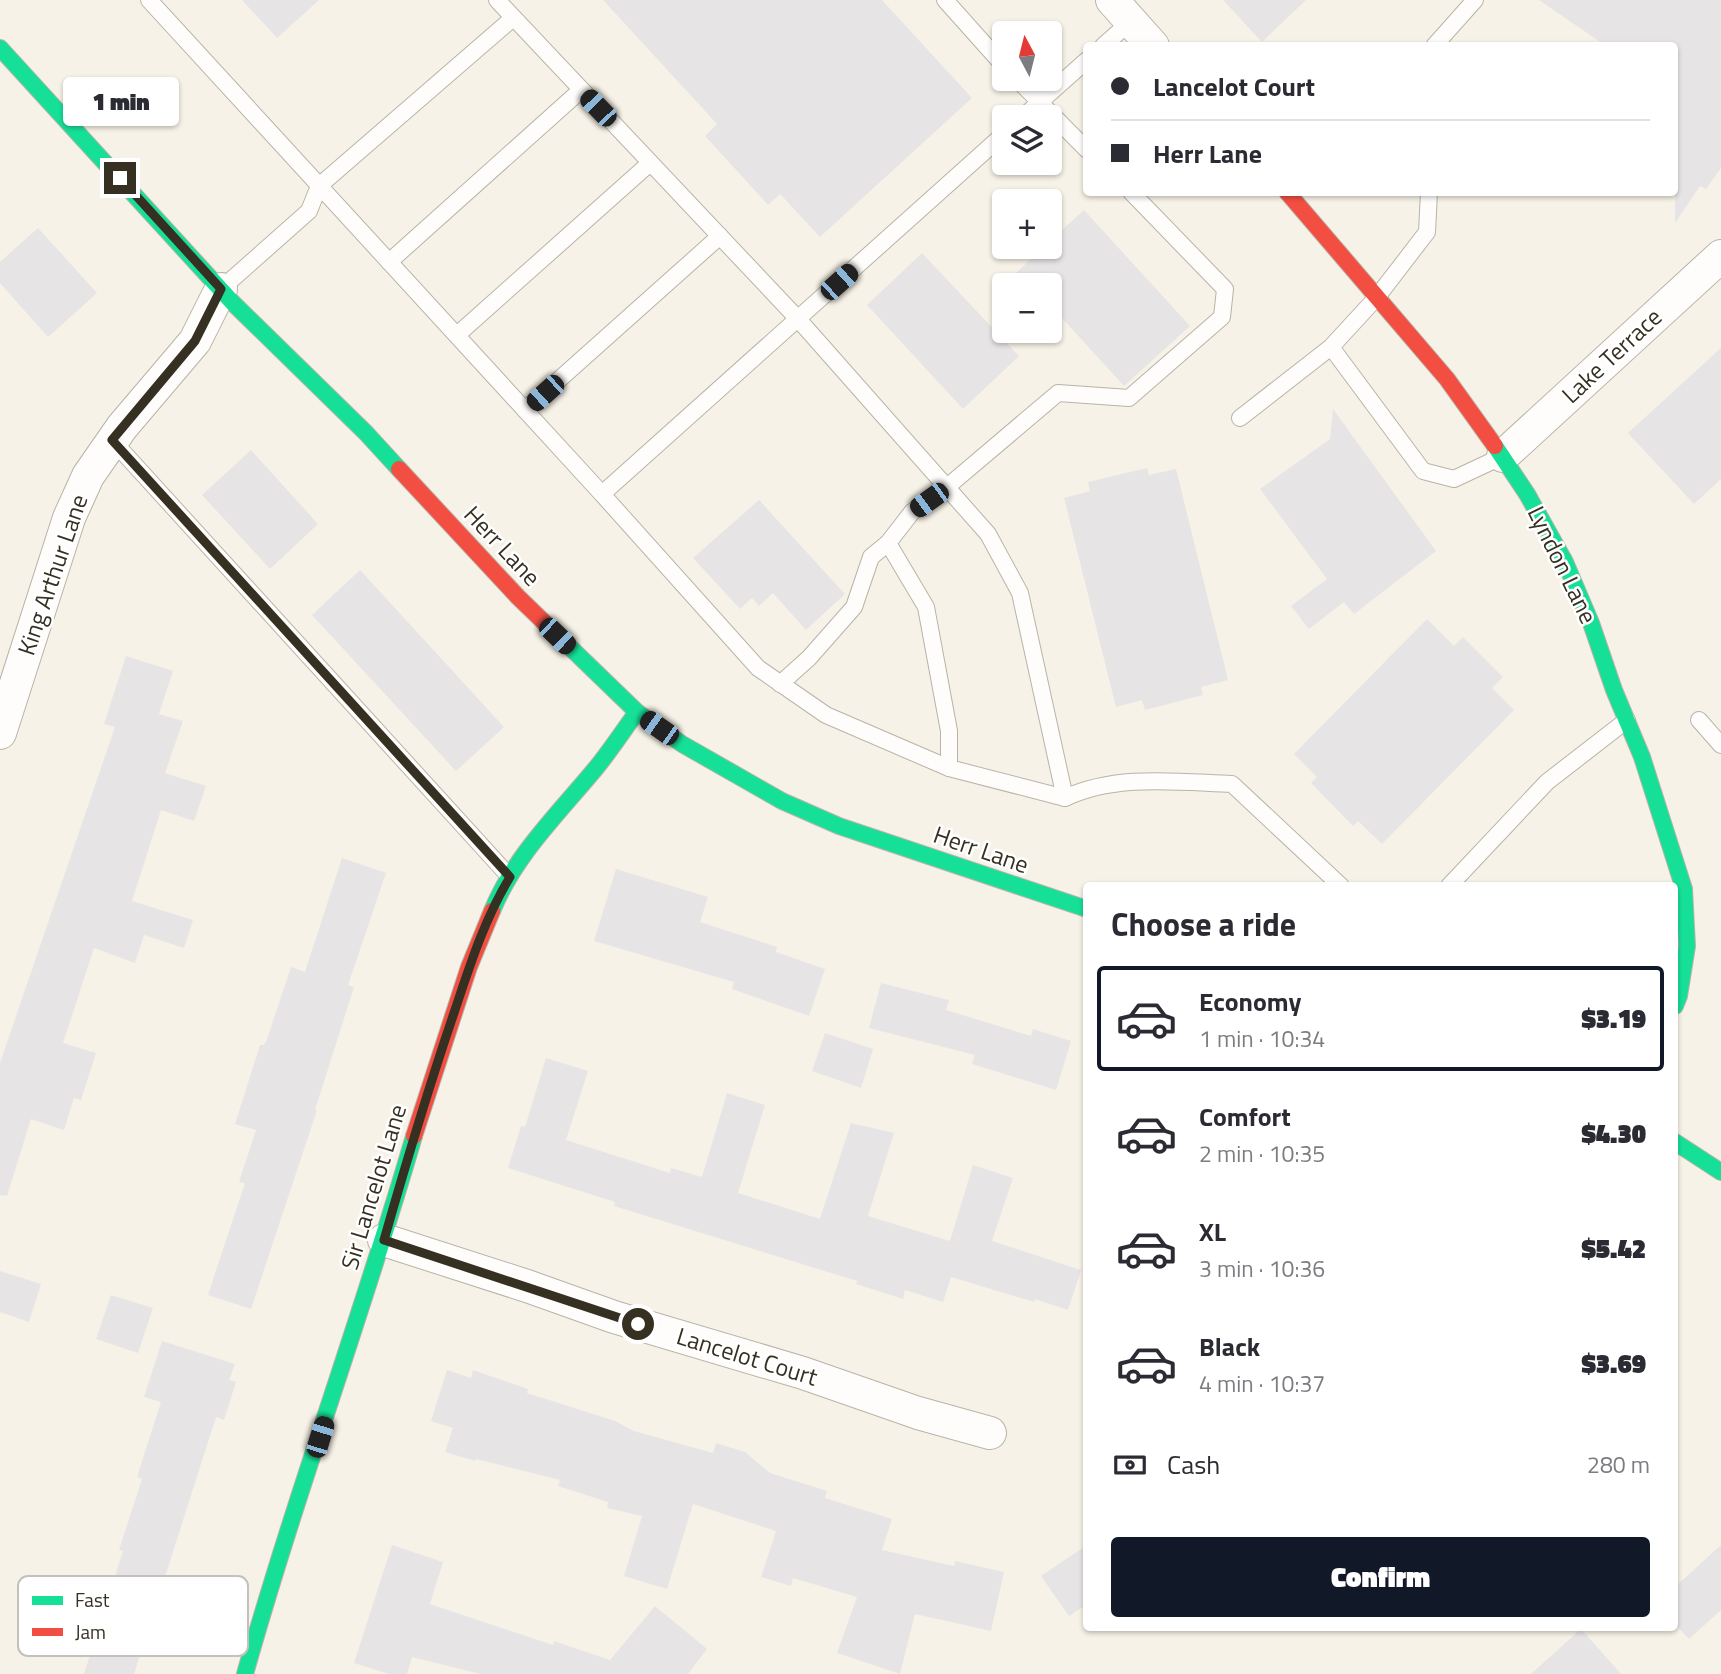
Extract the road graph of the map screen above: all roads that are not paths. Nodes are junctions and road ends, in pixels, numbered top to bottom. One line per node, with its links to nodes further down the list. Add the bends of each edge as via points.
1 (149, 0): 20 (lane)
2 (496, 0): 6 (lane)
3 (945, 0): 11 (lane)
4 (1475, 0): 9 (lane)
5 (1121, 11): 7 (lane); 8 (street)
6 (513, 18): 13 (lane); 20 (lane)
7 (1105, 42)
8 (1149, 42)
9 (1438, 42)
10 (0, 48): 27 (street, Herr Lane)
11 (992, 52)
12 (1083, 64): 15 (lane)
13 (581, 90): 19 (lane); 26 (lane)
14 (1028, 91): 15 (lane)
15 (1039, 103): 16 (lane); 18 (lane)
16 (1037, 105)
17 (992, 145): 29 (lane)
18 (1083, 146)
19 (650, 163): 24 (lane); 30 (lane)
20 (319, 186): 26 (lane); 27 (lane, via 309,211)
21 (1135, 196): 36 (lane, via 1225,289 1222,317 1129,398 1058,393)
22 (1290, 196): 28 (street, Lyndon Lane)
23 (1429, 196): 28 (lane, via 1427,232)
24 (720, 236): 29 (lane); 32 (lane)
25 (1721, 256): 35 (street, Lake Terrace)
26 (389, 262): 30 (lane)
27 (221, 289): 34 (street, King Arthur Lane, via 195,341); 40 (street, Herr Lane, via 366,433 518,597)
28 (1377, 297): 31 (lane); 35 (street, Lyndon Lane, via 1447,379)
29 (797, 318): 36 (lane); 37 (lane)
30 (457, 335): 32 (lane)
31 (1331, 347): 33 (lane); 35 (lane, via 1423,471 1454,479)
32 (525, 410): 37 (lane)
33 (1240, 418)
34 (112, 440): 43 (street, King Arthur Lane, via 69,518); 47 (lane)
35 (1503, 456): 41 (street, Lyndon Lane, via 1565,562)
36 (947, 487): 38 (lane, via 912,512); 46 (lane, via 988,534 1020,593)
37 (602, 494): 39 (lane, via 758,668)
38 (888, 543): 39 (lane, via 871,557 855,607); 45 (lane, via 926,607 949,731)
39 (780, 684): 45 (lane, via 826,715)
40 (637, 712): 47 (street, Sir Lancelot Lane, via 597,767 529,845); 50 (street, Herr Lane, via 782,802 839,826)
41 (1627, 720): 49 (lane, via 1547,782); 51 (street, Lyndon Lane, via 1684,889 1687,946)
42 (1699, 720): 44 (lane)
43 (0, 733)
44 (1721, 746)
45 (949, 768): 46 (lane)
46 (1065, 798): 48 (lane, via 1137,781 1231,784)
47 (510, 877): 54 (street, Sir Lancelot Lane, via 470,967)
48 (1337, 882)
49 (1453, 882)
50 (1083, 908)
51 (1678, 998)
52 (1678, 1144): 53 (street)
53 (1721, 1172)
54 (384, 1240): 55 (street, Lancelot Court, via 614,1317); 56 (street, Sir Lancelot Lane)
55 (990, 1433)
56 (245, 1674)

